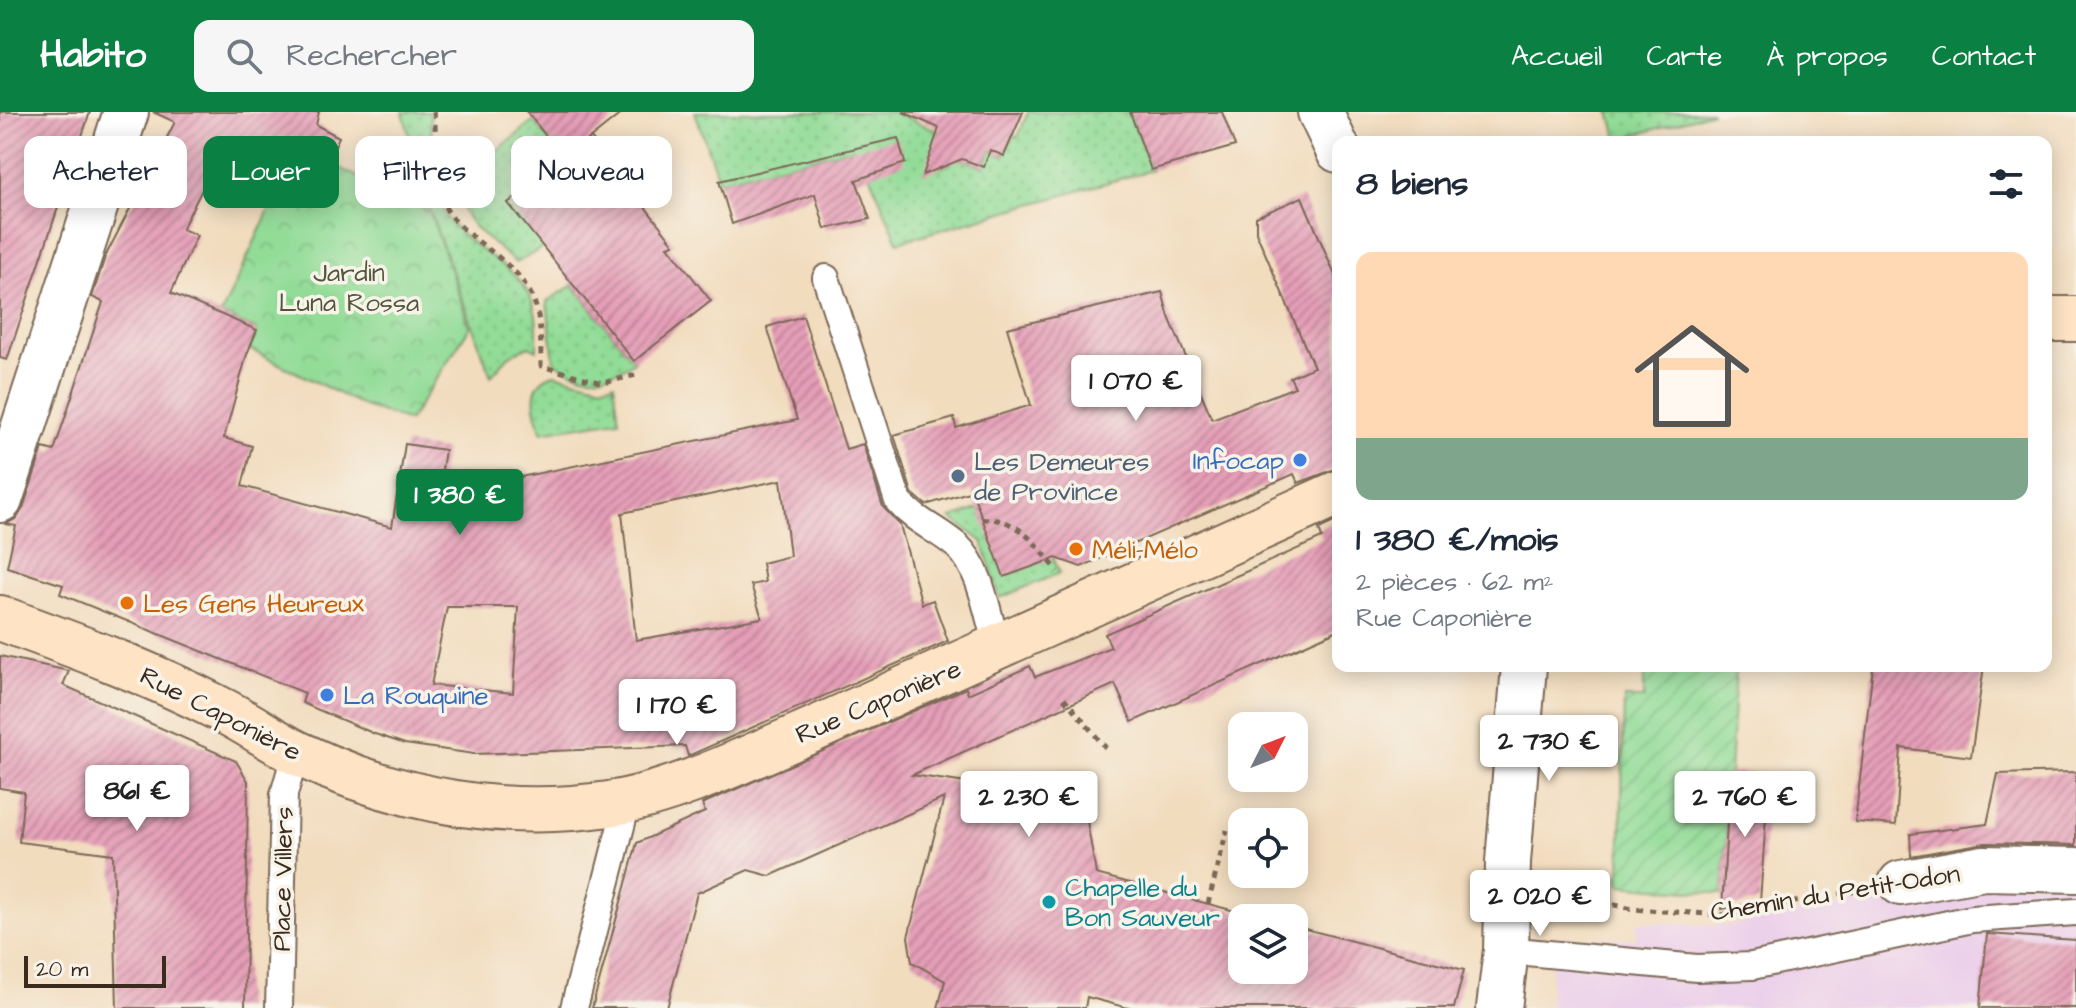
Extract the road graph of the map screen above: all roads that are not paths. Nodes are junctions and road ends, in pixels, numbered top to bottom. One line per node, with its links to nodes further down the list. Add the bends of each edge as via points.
1 (126, 112): 8 (street)
2 (1320, 112): 3 (street)
3 (1332, 137)
4 (826, 278): 10 (lane, via 898,501 914,519 959,548 971,565)
5 (2052, 319): 6 (main road)
6 (2076, 319)
7 (1332, 495): 10 (main road, Rue Caponière)
8 (0, 500)
9 (0, 618): 12 (main road, Rue Caponière, via 122,664 219,708)
10 (998, 649): 13 (main road, Rue Caponière, via 726,766)
11 (1524, 672): 17 (street)
12 (296, 752): 13 (main road, Rue Caponière, via 393,792 475,807); 18 (lane, Place Villers, via 284,794)
13 (628, 799): 19 (lane)
14 (2076, 870): 15 (street, Chemin du Petit-Odon, via 1984,868)
15 (1901, 883)
16 (2076, 912): 17 (lane, via 1972,919 1752,966 1697,968)
17 (1506, 950): 20 (street)
18 (279, 1008)
19 (574, 1008)
20 (1499, 1008)

